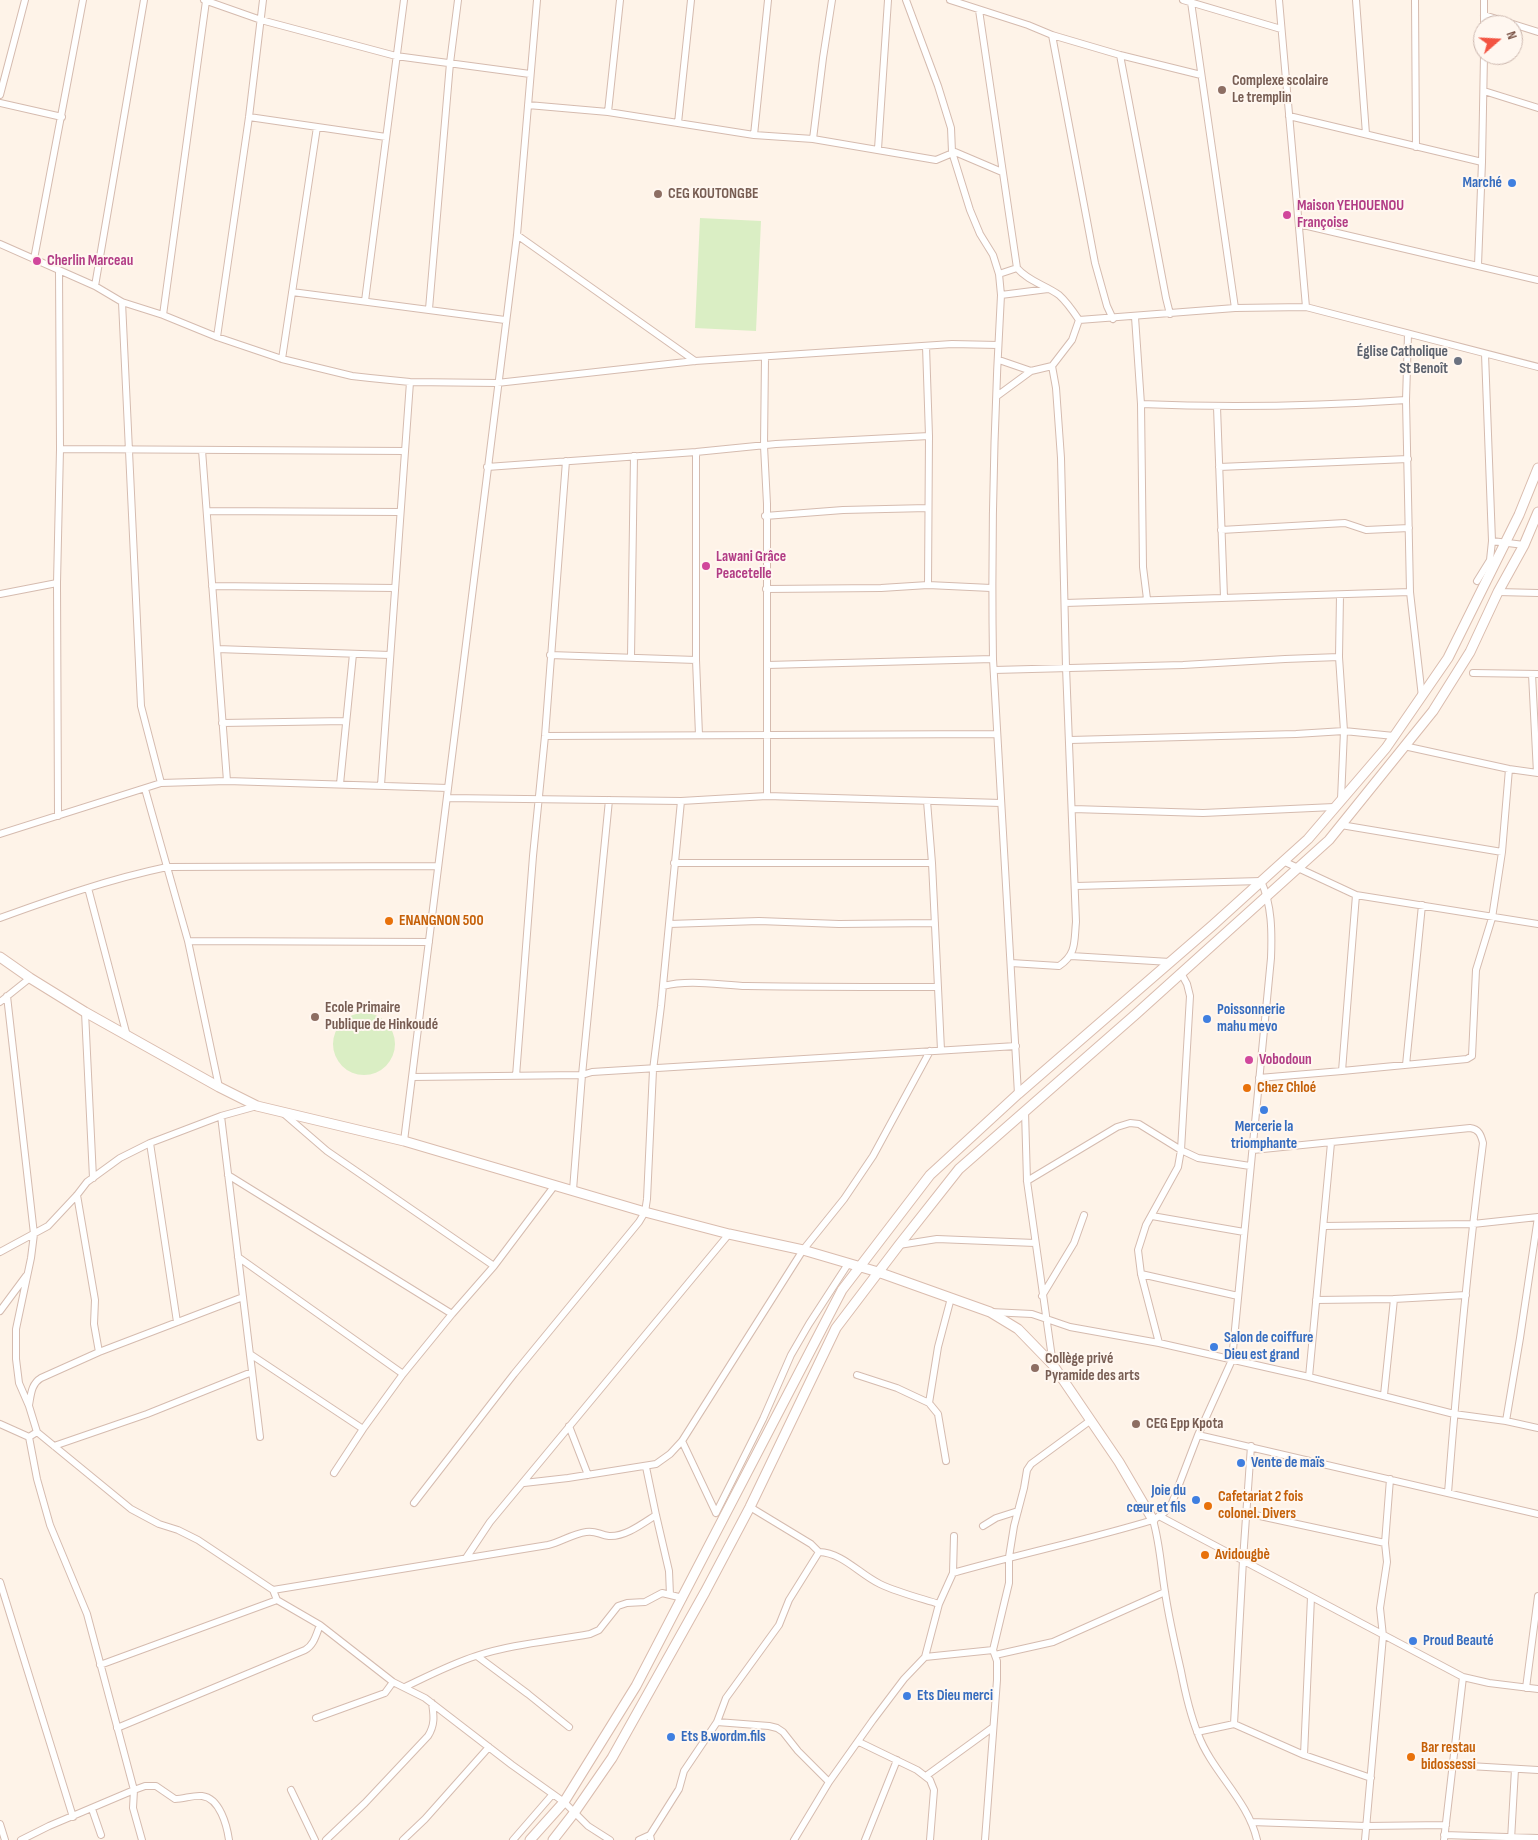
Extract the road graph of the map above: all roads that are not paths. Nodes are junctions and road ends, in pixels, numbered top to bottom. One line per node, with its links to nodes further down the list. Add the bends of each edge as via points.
1 (25, 0): 37 (street)
2 (83, 0): 43 (street)
3 (144, 0): 65 (street)
4 (263, 0): 25 (street)
5 (404, 0): 31 (street)
6 (458, 0): 32 (street)
7 (537, 0): 34 (street)
8 (620, 0): 41 (street)
9 (691, 0): 45 (street)
10 (768, 0): 48 (street)
11 (832, 0): 50 (street)
12 (888, 0): 52 (street)
13 (906, 0): 53 (street, via 951,128)
14 (950, 0): 22 (street)
15 (1183, 0): 21 (street)
16 (1279, 0): 27 (street)
17 (1356, 0): 47 (street)
18 (1415, 0): 51 (street)
19 (1484, 0): 24 (street)
20 (205, 1): 25 (street); 75 (street)
21 (1191, 2): 27 (street); 35 (street)
22 (967, 3): 23 (street)
23 (979, 10): 29 (street); 55 (street)
24 (1484, 15)
25 (261, 20): 31 (street); 44 (street)
26 (1523, 27): 28 (street)
27 (1281, 30): 42 (street)
28 (1538, 32)
29 (1052, 35): 30 (street); 77 (street, via 1095,263 1106,306)
30 (1120, 55): 35 (street); 74 (street)
31 (396, 56): 32 (street); 49 (street)
32 (450, 63): 34 (street); 73 (street)
33 (1484, 65): 36 (street)
34 (530, 74): 39 (street)
35 (1201, 75): 72 (street)
36 (1484, 91): 40 (street); 54 (street)
37 (0, 95)
38 (0, 103): 43 (street)
39 (528, 105): 41 (street); 57 (street)
40 (1538, 108)
41 (608, 112): 45 (street)
42 (1289, 116): 47 (street); 56 (street)
43 (62, 117): 59 (street)
44 (249, 117): 46 (street); 81 (street)
45 (678, 123): 48 (street)
46 (317, 127): 49 (street); 67 (street)
47 (1366, 134): 51 (street)
48 (754, 135): 50 (street)
49 (386, 137): 69 (street)
50 (813, 139): 52 (street)
51 (1416, 147): 54 (street)
52 (878, 149): 53 (street, via 936,160)
53 (952, 152): 55 (street); 63 (street, via 970,210)
54 (1482, 162): 60 (street)
55 (1002, 172): 61 (street)
56 (1299, 224): 60 (street); 71 (street)
57 (517, 235): 78 (street); 87 (street)
58 (0, 244): 59 (street)
59 (34, 258): 62 (street)
60 (1478, 265): 64 (street)
61 (1017, 268): 63 (street); 66 (street)
62 (59, 270): 65 (street); 100 (street)
63 (999, 274): 68 (street)
64 (1538, 280)
65 (95, 286): 70 (street)
66 (1048, 289): 68 (street); 79 (street, via 1065,301)
67 (292, 292): 69 (street); 86 (street)
68 (1001, 294): 82 (street)
69 (365, 301): 73 (street)
70 (122, 302): 75 (street); 101 (street)
71 (1306, 307): 72 (street); 80 (street)
72 (1234, 308): 74 (street)
73 (429, 309): 78 (street)
74 (1170, 314): 76 (street)
75 (163, 315): 81 (street)
76 (1135, 317): 77 (street); 96 (street)
77 (1113, 319): 79 (street)
78 (505, 320): 93 (street)
79 (1079, 320): 89 (street, via 1072,340)
80 (1408, 334): 84 (street); 95 (street)
81 (217, 337): 86 (street)
82 (998, 345): 83 (street); 88 (street)
83 (926, 346): 85 (street); 98 (street)
84 (1485, 354): 90 (street); 119 (street)
85 (765, 357): 87 (street); 99 (street)
86 (282, 360): 92 (street, via 352,376)
87 (695, 360): 93 (street)
88 (998, 360): 91 (street); 94 (street)
89 (1052, 366): 91 (street); 136 (street, via 1061,458)
90 (1538, 368)
91 (1030, 371): 94 (street)
92 (410, 382): 93 (street); 103 (street)
93 (497, 383): 108 (street)
94 (997, 396): 127 (street)
95 (1406, 400): 97 (street); 106 (street)
96 (1141, 404): 97 (street); 135 (street)
97 (1218, 407): 109 (street)
98 (929, 436): 99 (street); 111 (street)
99 (764, 446): 104 (street); 115 (street)
100 (60, 449): 101 (street); 123 (street)
101 (129, 450): 102 (street); 165 (street, via 141,706)
102 (202, 450): 103 (street); 112 (street)
103 (405, 451): 113 (street)
104 (696, 452): 105 (street); 144 (street)
105 (634, 456): 107 (street); 141 (street)
106 (1408, 459): 109 (street); 116 (street)
107 (566, 461): 108 (street); 140 (street)
108 (487, 467): 168 (street)
109 (1219, 467): 117 (street)
110 (1538, 468): 120 (main road)
111 (928, 508): 115 (street); 124 (street)
112 (206, 511): 113 (street); 125 (street)
113 (400, 512): 126 (street)
114 (1538, 512): 118 (main road)
115 (765, 516): 128 (street)
116 (1409, 528): 117 (street, via 1366,530 1345,523); 129 (street)
117 (1221, 530): 134 (street)
118 (1534, 530): 121 (main road)
119 (1492, 541): 120 (street); 122 (street, via 1491,555)
120 (1505, 543): 121 (street); 150 (main road, via 1448,658)
121 (1524, 545): 130 (main road)
122 (1477, 581)
123 (56, 583): 131 (street); 180 (street)
124 (928, 585): 127 (street); 128 (street)
125 (212, 586): 126 (street); 137 (street)
126 (395, 588): 139 (street)
127 (991, 588): 143 (street)
128 (766, 589): 145 (street)
129 (1410, 592): 133 (street); 150 (street)
130 (1498, 592): 132 (street); 160 (main road, via 1470,652 1433,710)
131 (0, 594)
132 (1538, 594)
133 (1340, 595): 134 (street); 142 (street)
134 (1224, 597): 135 (street)
135 (1146, 599): 136 (street)
136 (1065, 603): 146 (street)
137 (217, 649): 138 (street); 152 (street)
138 (353, 654): 139 (street); 151 (street)
139 (390, 655): 167 (street)
140 (550, 655): 141 (street); 157 (street)
141 (631, 656): 144 (street)
142 (1339, 657): 146 (street); 153 (street)
143 (992, 659): 145 (street); 147 (street)
144 (696, 660): 155 (street)
145 (767, 665): 156 (street)
146 (1066, 667): 147 (street); 159 (street)
147 (994, 670): 154 (street)
148 (1473, 673): 149 (street)
149 (1535, 674): 161 (street)
150 (1422, 698): 158 (main road)
151 (346, 722): 152 (street); 166 (street)
152 (222, 723): 164 (street)
153 (1344, 731): 158 (street); 159 (street); 173 (street)
154 (998, 734): 156 (street); 177 (street)
155 (700, 735): 156 (street); 157 (street)
156 (766, 735): 170 (street)
157 (545, 736): 172 (street)
158 (1394, 736): 173 (main road)
159 (1070, 740): 179 (street)
160 (1404, 746): 162 (street); 181 (main road)
161 (1537, 746): 163 (street)
162 (1510, 769): 163 (street); 183 (street)
163 (1537, 773)
164 (227, 782): 165 (street); 166 (street)
165 (161, 783): 169 (street)
166 (340, 784): 167 (street)
167 (380, 785): 168 (street)
168 (448, 788): 171 (street)
169 (145, 789): 180 (street); 188 (street)
170 (767, 796): 175 (street); 176 (street)
171 (446, 798): 172 (street); 187 (street)
172 (538, 798): 174 (street); 222 (street)
173 (1342, 799): 178 (main road)
174 (609, 800): 175 (street); 221 (street)
175 (681, 801): 185 (street)
176 (927, 801): 177 (street); 186 (street)
177 (1001, 803): 205 (street)
178 (1334, 808): 179 (street, via 1203,813); 184 (main road)
179 (1072, 810): 191 (street)
180 (58, 816): 182 (street)
181 (1341, 825): 183 (street); 189 (main road)
182 (0, 834)
183 (1502, 852): 197 (street)
184 (1283, 861): 189 (street); 190 (main road)
185 (674, 863): 186 (street); 199 (street)
186 (932, 863): 198 (street)
187 (438, 866): 188 (street); 202 (street)
188 (167, 867): 192 (street); 201 (street)
189 (1297, 868): 193 (main road); 194 (street)
190 (1261, 881): 191 (street); 193 (street); 206 (main road)
191 (1076, 886): 203 (street, via 1076,922)
192 (88, 888): 196 (street); 214 (street)
193 (1267, 895): 207 (main road); 224 (street, via 1272,936)
194 (1356, 895): 195 (street); 220 (street)
195 (1422, 905): 197 (street); 218 (street)
196 (0, 918)
197 (1492, 918): 200 (street); 218 (street, via 1476,970 1472,1056)
198 (935, 923): 199 (street, via 759,921); 210 (street)
199 (669, 924): 209 (street)
200 (1538, 924)
201 (188, 941): 202 (street); 225 (street)
202 (429, 942): 223 (street)
203 (1071, 956): 205 (street, via 1059,966); 206 (street)
204 (0, 957): 208 (main road)
205 (1011, 962): 215 (street)
206 (1170, 962): 226 (main road)
207 (1181, 973): 228 (main road); 234 (street, via 1190,996)
208 (30, 978): 211 (street); 213 (main road)
209 (663, 986): 210 (street, via 690,982 746,986); 219 (street)
210 (938, 987): 216 (street)
211 (7, 996): 212 (street); 250 (street)
212 (0, 1002)
213 (85, 1012): 214 (main road); 238 (street)
214 (127, 1036): 225 (main road)
215 (1016, 1046): 216 (street); 226 (street)
216 (941, 1050): 217 (street)
217 (930, 1051): 219 (street); 254 (street, via 873,1156)
218 (1406, 1065): 220 (street)
219 (653, 1070): 221 (street); 243 (street)
220 (1342, 1071): 224 (street)
221 (582, 1075): 222 (street); 241 (street)
222 (516, 1076): 223 (street)
223 (412, 1077): 231 (street)
224 (1259, 1078): 235 (street)
225 (219, 1087): 227 (main road)
226 (1018, 1094): 259 (main road, via 930,1174)
227 (257, 1106): 229 (main road); 230 (street)
228 (1025, 1110): 239 (street); 253 (main road, via 958,1169)
229 (282, 1112): 231 (main road); 258 (street, via 327,1151)
230 (221, 1116): 232 (street); 237 (street)
231 (404, 1141): 240 (main road)
232 (150, 1143): 238 (street, via 120,1158); 274 (street)
233 (1331, 1143): 235 (street); 247 (street, via 1475,1128 1483,1143); 248 (street)
234 (1181, 1150): 236 (street, via 1198,1158); 239 (street, via 1139,1124 1130,1124 1117,1127); 245 (street, via 1178,1167)
235 (1252, 1150): 236 (street)
236 (1250, 1166): 249 (street)
237 (228, 1175): 256 (street); 272 (street)
238 (93, 1178): 242 (street)
239 (1027, 1181): 252 (street)
240 (555, 1185): 241 (main road); 258 (street)
241 (573, 1190): 243 (main road)
242 (77, 1195): 250 (street, via 48,1226); 276 (street, via 95,1300 94,1324)
243 (645, 1212): 251 (main road); 308 (street)
244 (1084, 1215): 264 (street, via 1074,1244)
245 (1152, 1216): 249 (street); 261 (street, via 1138,1250)
246 (1538, 1217): 247 (street); 289 (street)
247 (1473, 1224): 248 (street); 263 (street)
248 (1324, 1226): 268 (street)
249 (1244, 1232): 265 (street)
250 (34, 1234): 255 (street); 262 (street)
251 (729, 1234): 254 (main road); 291 (street)
252 (1034, 1243): 253 (street, via 937,1239); 264 (street)
253 (899, 1245): 260 (main road)
254 (803, 1250): 257 (main road); 298 (street)
255 (0, 1252)
256 (238, 1257): 266 (street); 281 (street)
257 (848, 1264): 259 (main road); 298 (street, via 791,1355 716,1513)
258 (494, 1266): 272 (street)
259 (859, 1267): 260 (main road); 329 (main road, via 842,1290)
260 (878, 1272): 267 (main road); 309 (main road, via 836,1328)
261 (1141, 1274): 265 (street); 275 (street)
262 (27, 1275): 270 (street); 286 (street, via 16,1329 16,1349 19,1384)
263 (1466, 1294): 269 (street); 287 (street)
264 (1042, 1296): 273 (street)
265 (1238, 1296): 278 (street)
266 (243, 1297): 274 (street); 277 (street)
267 (951, 1298): 271 (main road); 285 (street, via 938,1347)
268 (1316, 1300): 269 (street); 283 (street)
269 (1394, 1300): 284 (street)
270 (0, 1311)
271 (990, 1312): 273 (street, via 1022,1313); 279 (main road, via 1018,1329)
272 (452, 1314): 281 (street)
273 (1046, 1320): 275 (street); 279 (street)
274 (177, 1322): 276 (street)
275 (1159, 1343): 278 (street)
276 (100, 1352): 286 (street, via 36,1381)
277 (250, 1354): 280 (street); 293 (street)
278 (1232, 1360): 283 (street); 295 (street)
279 (1053, 1365): 288 (main road)
280 (252, 1372): 297 (street); 299 (street, via 147,1414)
281 (403, 1374): 293 (street)
282 (858, 1375): 285 (street)
283 (1309, 1377): 284 (street)
284 (1384, 1395): 287 (street)
285 (929, 1403): 301 (street, via 938,1414)
286 (29, 1406): 294 (street)
287 (1454, 1414): 289 (street); 307 (street)
288 (1091, 1420): 310 (street, via 1028,1466); 314 (main road)
289 (1506, 1421): 292 (street)
290 (0, 1424): 296 (street)
291 (569, 1426): 304 (street); 306 (street)
292 (1538, 1428)
293 (363, 1429): 303 (street)
294 (36, 1432): 296 (street); 299 (street)
295 (1198, 1435): 300 (street); 314 (street, via 1172,1503)
296 (28, 1437): 337 (street, via 36,1480 50,1525 87,1614)
297 (260, 1438)
298 (682, 1441): 302 (street, via 662,1461)
299 (54, 1446): 324 (street, via 131,1509 198,1540)
300 (1251, 1446): 305 (street); 311 (street)
301 (946, 1461)
302 (646, 1466): 304 (street); 313 (street)
303 (334, 1473)
304 (588, 1475): 306 (street)
305 (1390, 1479): 307 (street); 317 (street)
306 (524, 1483): 320 (street, via 490,1522)
307 (1448, 1493): 312 (street)
308 (414, 1504)
309 (750, 1507): 318 (street); 366 (main road, via 612,1758)
310 (1018, 1511): 315 (street); 319 (street)
311 (1246, 1513): 317 (street); 321 (street)
312 (1538, 1514)
313 (656, 1516): 320 (street, via 618,1536 585,1532 548,1545); 326 (street, via 669,1571)
314 (1156, 1518): 319 (street, via 1108,1534); 321 (street); 325 (street)
315 (982, 1526)
316 (954, 1536): 322 (street)
317 (1385, 1543): 333 (street, via 1380,1608)
318 (819, 1552): 331 (street, via 836,1556 879,1583); 345 (street, via 789,1600 779,1625 726,1698)
319 (1010, 1557): 322 (street); 334 (street, via 1009,1583)
320 (466, 1558): 324 (street)
321 (1243, 1560): 328 (street); 346 (street)
322 (953, 1573): 331 (street)
323 (0, 1582): 367 (street)
324 (272, 1590): 330 (street)
325 (1165, 1592): 334 (street, via 1053,1642); 350 (street, via 1186,1697)
326 (670, 1596): 329 (street); 335 (street, via 662,1594 645,1602 618,1606 599,1630 590,1634 528,1643)
327 (1538, 1596): 341 (street)
328 (1311, 1597): 333 (street); 353 (street)
329 (683, 1598): 364 (main road, via 636,1686)
330 (277, 1600): 332 (street); 337 (street)
331 (939, 1604): 336 (street)
332 (320, 1626): 339 (street); 348 (street, via 313,1642 305,1650)
333 (1383, 1636): 338 (street); 359 (street)
334 (994, 1652): 336 (street); 349 (street, via 997,1680)
335 (477, 1656): 340 (street); 347 (street)
336 (925, 1657): 351 (street, via 892,1694)
337 (100, 1665): 348 (street)
338 (1463, 1677): 341 (street); 355 (street)
339 (393, 1682): 340 (street); 344 (street, via 385,1692)
340 (404, 1687): 343 (street)
341 (1526, 1688): 342 (street)
342 (1538, 1689)
343 (432, 1703): 352 (street); 382 (street, via 434,1722 428,1736)
344 (316, 1718)
345 (717, 1722): 360 (street, via 778,1728); 373 (street, via 684,1771 679,1789)
346 (1234, 1724): 350 (street); 353 (street)
347 (568, 1727)
348 (117, 1728): 361 (street)
349 (992, 1728): 358 (street); 392 (street)
350 (1197, 1732): 368 (street, via 1211,1762)
351 (859, 1742): 354 (street); 360 (street)
352 (489, 1747): 363 (street); 383 (street)
353 (1304, 1755): 359 (street)
354 (897, 1760): 358 (street); 390 (street)
355 (1452, 1765): 356 (street); 370 (street)
356 (1515, 1769): 357 (street); 375 (street)
357 (1538, 1770)
358 (926, 1776): 391 (street, via 934,1790)
359 (1371, 1778): 371 (street)
360 (830, 1782): 389 (street)
361 (134, 1790): 365 (street); 379 (street, via 133,1808); 380 (street, via 156,1786 175,1799 203,1796 211,1800 222,1814)
362 (291, 1790): 381 (street)
363 (552, 1794): 364 (street); 384 (street)
364 (564, 1802): 366 (street); 385 (main road)
365 (92, 1809): 367 (street); 372 (street)
366 (574, 1813): 386 (main road); 387 (street)
367 (73, 1817): 378 (street)
368 (1251, 1822): 371 (street); 393 (street)
369 (0, 1824): 377 (street)
370 (1446, 1825): 371 (street); 374 (street)
371 (1366, 1826): 394 (street)
372 (101, 1835)
373 (651, 1837): 388 (street)
374 (1444, 1837): 375 (street)
375 (1511, 1838): 376 (street)
376 (1538, 1838)
377 (5, 1840)
378 (21, 1840)
379 (142, 1840)
380 (229, 1840)
381 (315, 1840)
382 (326, 1840)
383 (403, 1840)
384 (513, 1840)
385 (530, 1840)
386 (553, 1840)
387 (610, 1840)
388 (638, 1840)
389 (794, 1840)
390 (865, 1840)
391 (930, 1840)
392 (985, 1840)
393 (1257, 1840)
394 (1365, 1840)

